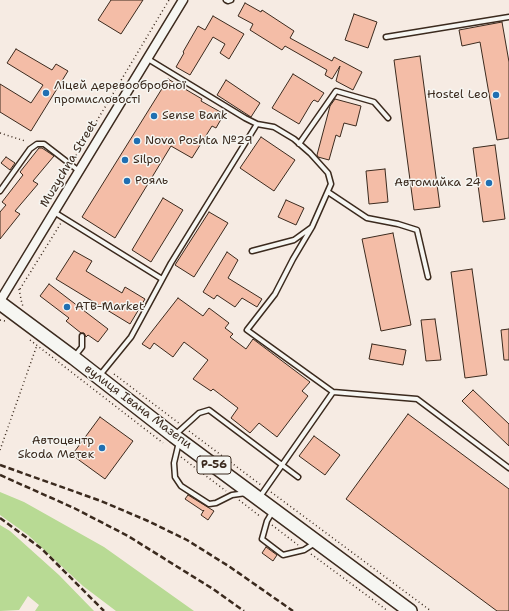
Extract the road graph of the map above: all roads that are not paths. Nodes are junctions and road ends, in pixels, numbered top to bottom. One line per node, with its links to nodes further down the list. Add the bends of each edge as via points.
1 (183, 0): 6 (street, Muzychna Street)
2 (226, 0): 3 (lane)
3 (231, 0)
4 (509, 17): 5 (lane)
5 (386, 37)
6 (148, 59): 8 (lane); 10 (street, Muzychna Street)
7 (388, 118): 9 (lane, via 374,102 336,91)
8 (257, 124): 9 (lane, via 274,127); 17 (lane)
9 (299, 144): 12 (lane, via 328,173 331,184)
10 (79, 171): 11 (lane, via 44,144 36,144); 13 (street, Muzychna Street)
11 (0, 191)
12 (328, 192): 14 (lane); 16 (lane, via 367,218 417,230)
13 (54, 212): 17 (lane); 18 (street, Muzychna Street)
14 (312, 227): 15 (lane, via 294,240); 22 (lane, via 292,259 275,294 247,330)
15 (252, 251)
16 (428, 277)
17 (162, 279): 21 (lane, via 132,337)
18 (0, 302): 20 (main road, вулиця Івана Мазепи / Р-56)
19 (82, 336): 20 (lane, via 82,347)
20 (74, 358): 21 (main road, вулиця Івана Мазепи / Р-56)
21 (102, 372): 23 (main road, вулиця Івана Мазепи / Р-56)
22 (333, 392): 24 (lane); 25 (lane, via 417,399)
23 (179, 434): 24 (lane, via 199,413 209,410); 27 (main road, вулиця Івана Мазепи / Р-56); 27 (lane, via 174,463 175,477 181,486 208,504 232,495)
24 (282, 465): 26 (lane); 27 (lane)
25 (509, 468)
26 (298, 476)
27 (258, 493): 28 (main road, вулиця Івана Мазепи / Р-56)
28 (274, 509): 29 (main road, вулиця Івана Мазепи / Р-56); 29 (lane, via 267,521 262,539 283,555 304,550)
29 (316, 542): 30 (main road, вулиця Івана Мазепи / Р-56)
30 (410, 611)

